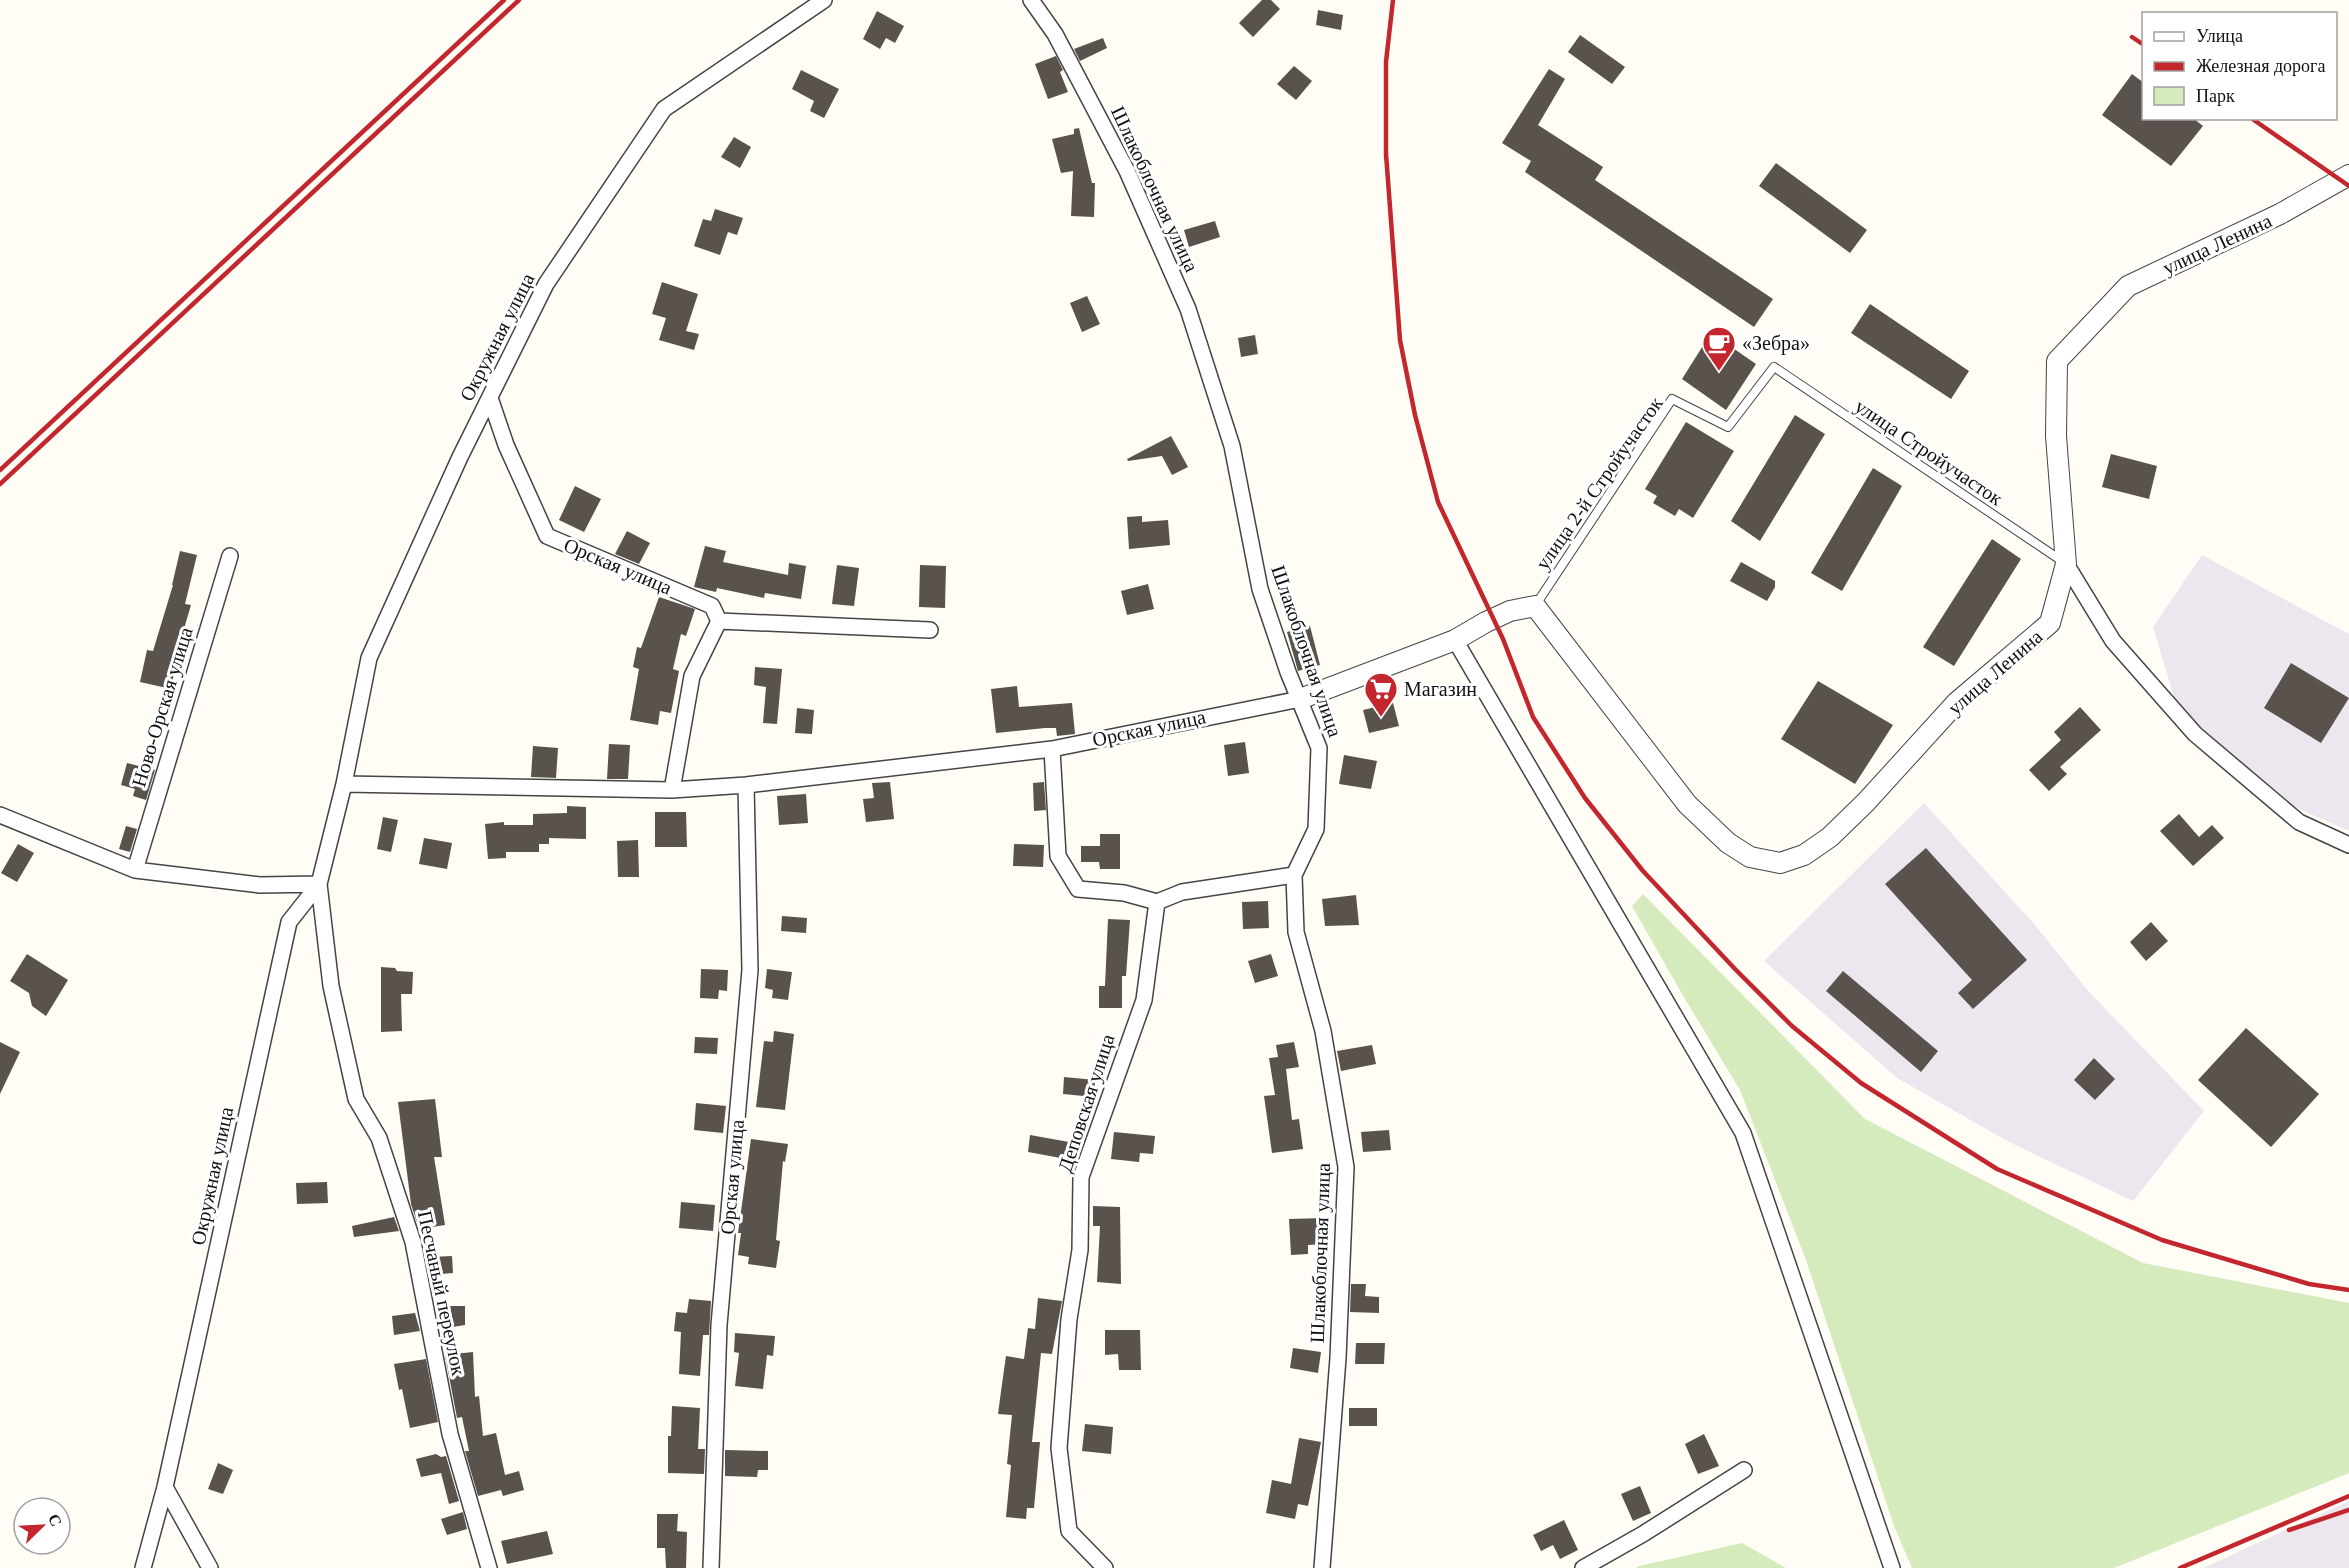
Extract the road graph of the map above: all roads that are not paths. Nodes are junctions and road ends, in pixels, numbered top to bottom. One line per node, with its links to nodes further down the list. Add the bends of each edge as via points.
1 (824, 0): 5 (street, Окружная улица, via 664,109 546,284)
2 (1031, 0): 12 (street, Шлакоблочная улица, via 1055,34 1128,171 1188,309 1232,446 1260,589)
3 (2349, 175): 7 (street, улица Ленина, via 2280,214 2128,286 2057,360 2056,436)
4 (1774, 367): 7 (lane, улица Стройучасток); 8 (lane, улица 2-й Стройучасток, via 1728,427 1672,399)
5 (490, 398): 9 (street, Орская улица, via 506,445 547,536 712,606); 14 (street, Окружная улица, via 369,658)
6 (230, 556): 19 (street, Ново-Орская улица)
7 (2066, 564): 8 (street, улица Ленина, via 2050,623 1957,702 1830,837 1804,855 1780,863 1750,857 1728,843 1687,804); 18 (street, via 2113,641 2195,734 2299,822)
8 (1535, 606): 11 (street, Орская улица, via 1510,611)
9 (719, 621): 10 (street); 16 (street, via 692,676)
10 (930, 630)
11 (1455, 640): 12 (street, Орская улица); 32 (street, via 1743,1133)
12 (1300, 699): 13 (street, Орская улица); 20 (street, Шлакоблочная улица, via 1319,748 1317,817 1316,829)
13 (1052, 748): 15 (street, Орская улица); 22 (street, via 1058,855 1078,889 1124,893)
14 (344, 784): 16 (street, Орская улица); 21 (street, Песчаный переулок)
15 (746, 785): 16 (street, Орская улица); 28 (street, Орская улица, via 750,969 719,1325)
16 (672, 790)
17 (0, 815): 19 (street)
18 (2349, 845)
19 (135, 870): 21 (street, via 260,885)
20 (1294, 875): 22 (street, via 1182,892); 30 (street, Шлакоблочная улица, via 1296,932 1323,1030 1346,1167 1338,1358)
21 (319, 884): 24 (street, Окружная улица, via 289,922); 27 (street, Песчаный переулок, via 331,986 356,1099 379,1138 413,1242 450,1434)
22 (1158, 902): 29 (street, Деповская улица, via 1144,1000 1081,1177 1080,1250 1069,1319 1059,1448 1069,1531)
23 (1744, 1470): 31 (street)
24 (165, 1487): 25 (street, Окружная улица); 26 (street)
25 (143, 1568)
26 (210, 1568)
27 (489, 1568)
28 (711, 1568)
29 (1105, 1568)
30 (1322, 1568)
31 (1583, 1568)
32 (1892, 1568)

